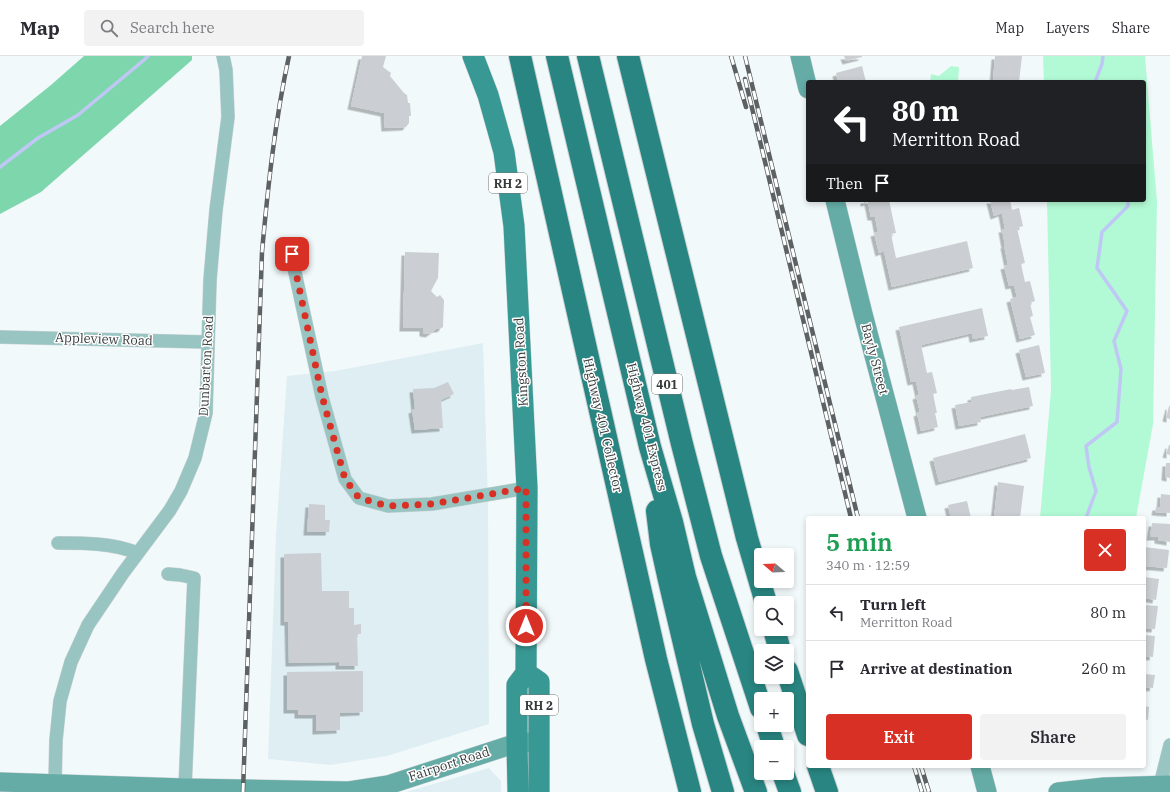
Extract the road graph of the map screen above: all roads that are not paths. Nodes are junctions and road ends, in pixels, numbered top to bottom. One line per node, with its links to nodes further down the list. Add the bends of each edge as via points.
1 (223, 56): 12 (street, Dunbarton Road, via 228,117 216,210)
2 (473, 56): 14 (main road, Kingston Road / RH 2, via 488,95 504,152 514,226)
3 (520, 56): 37 (highway, Highway 401 Collector, via 654,652)
4 (557, 56): 13 (highway, Highway 401 Express / 401)
5 (588, 56): 22 (highway, 401, via 711,556)
6 (628, 56): 19 (highway, via 747,538)
7 (800, 56): 8 (street)
8 (806, 81)
9 (835, 202): 15 (street, Bayly Street)
10 (292, 254): 14 (street, via 322,396 345,479 359,498 388,506 432,504)
11 (0, 337): 12 (street, Appleview Road)
12 (208, 342): 17 (street, Dunbarton Road, via 206,413 195,458 170,510)
13 (650, 447): 38 (highway, via 661,544 703,724); 39 (highway, Highway 401 Express / 401, via 687,584 728,716)
14 (526, 488): 20 (main road, Kingston Road / RH 2)
15 (916, 516)
16 (58, 543): 17 (street, via 97,544)
17 (138, 553): 31 (street, Dunbarton Road, via 88,625 71,662 60,701)
18 (168, 574): 33 (street, via 194,578)
19 (764, 596)
20 (526, 673): 24 (main road, Kingston Road / RH 2, via 517,685); 25 (main road, RH 2, via 539,682)
21 (791, 684): 23 (highway)
22 (756, 692)
23 (806, 729)
24 (516, 742): 25 (street, Fairport Road); 34 (street, Fairport Road); 35 (main road, Kingston Road / RH 2)
25 (539, 742): 36 (main road, RH 2)
26 (1170, 745): 32 (street)
27 (819, 768): 41 (highway)
28 (980, 768): 42 (street)
29 (786, 780): 40 (highway)
30 (0, 782): 31 (street, Fairport Road)
31 (55, 783): 33 (street, Fairport Road)
32 (1165, 785): 43 (street)
33 (185, 788): 34 (street, Fairport Road)
34 (376, 790)
35 (518, 792)
36 (539, 792)
37 (690, 792)
38 (723, 792)
39 (756, 792)
40 (790, 792)
41 (827, 792)
42 (986, 792)
43 (1058, 792)

